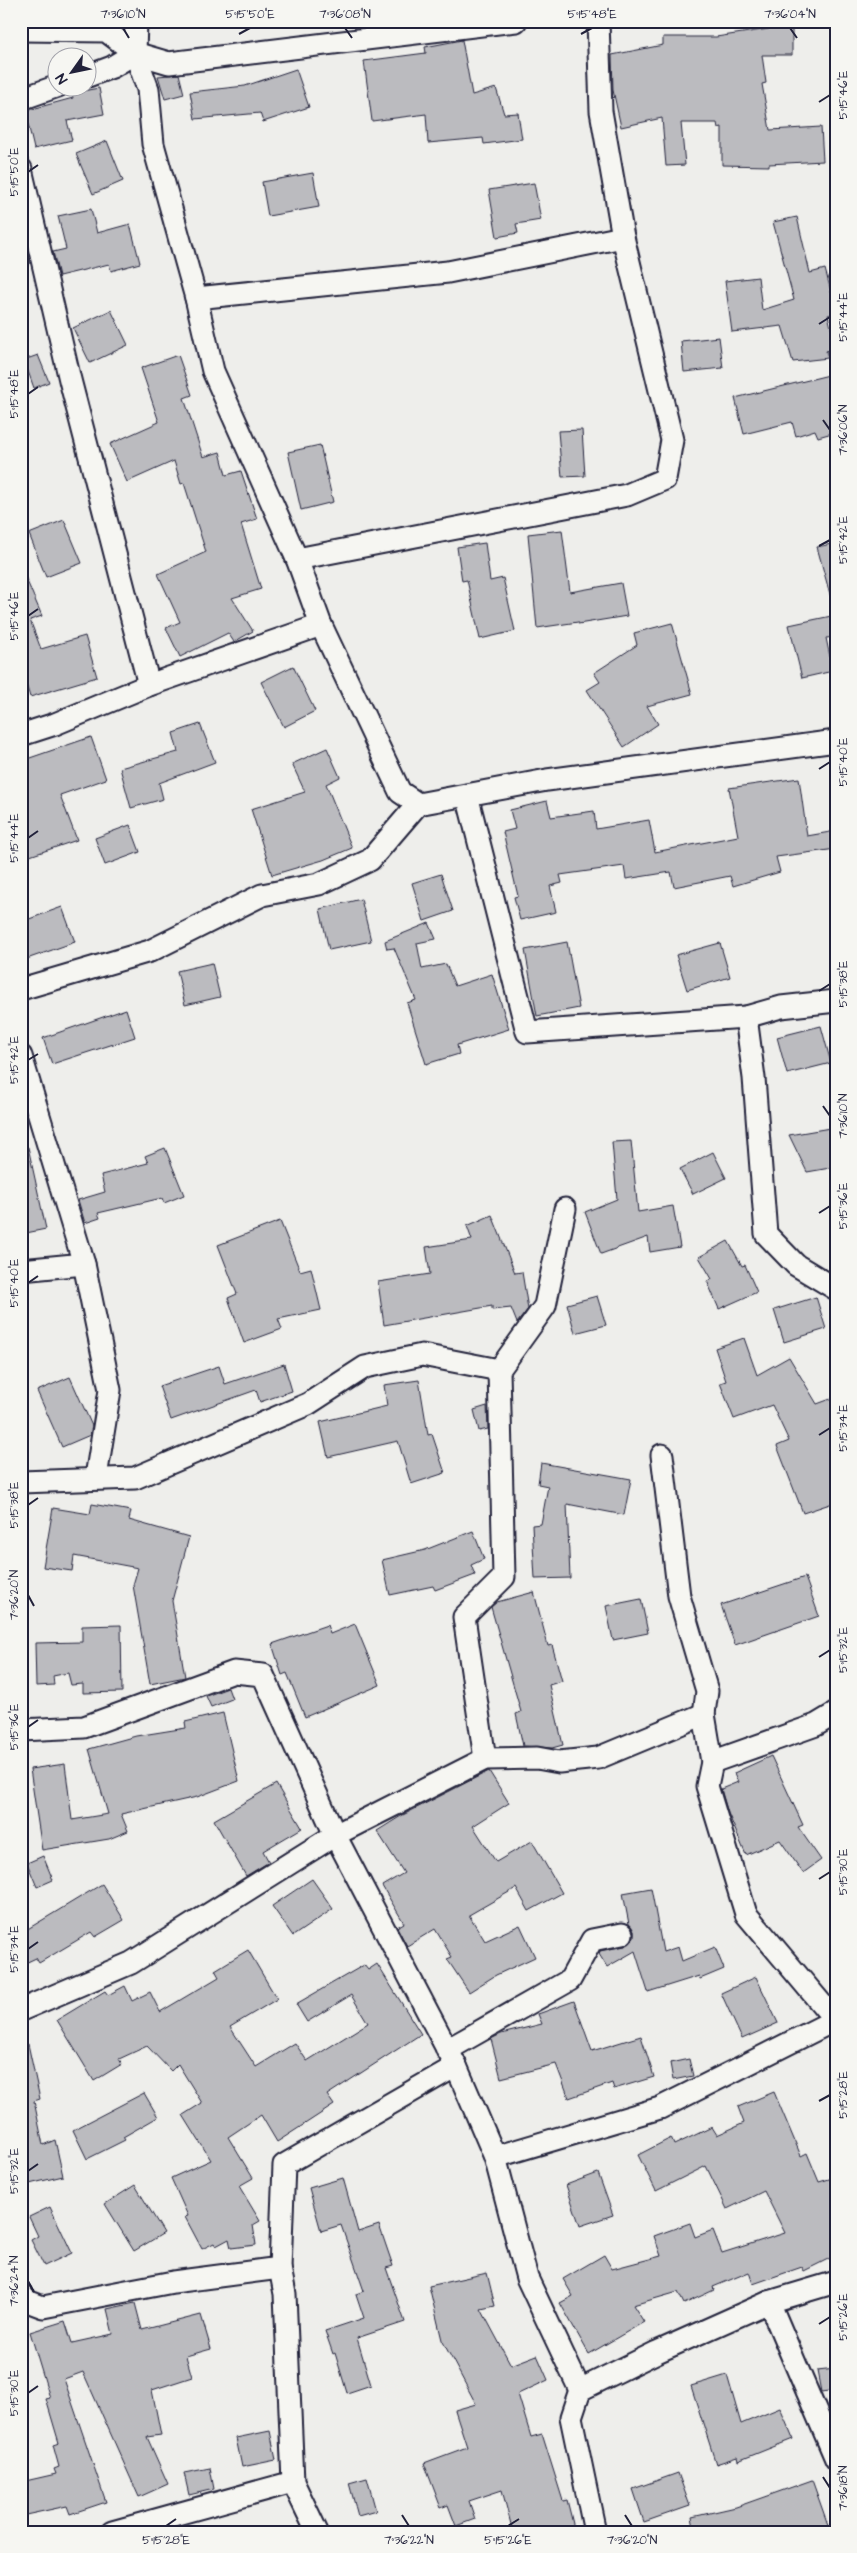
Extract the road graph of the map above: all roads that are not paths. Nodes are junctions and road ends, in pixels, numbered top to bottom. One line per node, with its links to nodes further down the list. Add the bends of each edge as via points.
1 (136, 21): 5 (street)
2 (516, 21): 5 (street, via 169,63)
3 (598, 21): 10 (street, via 601,110)
4 (21, 30): 5 (street, via 106,31)
5 (135, 53): 6 (street); 11 (street, via 148,89 153,144)
6 (98, 73)
7 (48, 90): 8 (street)
8 (21, 99)
9 (21, 169): 14 (street, via 70,380)
10 (623, 237): 11 (street, via 448,272); 12 (street, via 672,440 665,479 627,495)
11 (196, 298): 12 (street, via 213,370)
12 (297, 559): 13 (street)
13 (321, 624): 14 (street); 18 (street, via 400,792)
14 (149, 685): 15 (street)
15 (21, 735)
16 (836, 741): 17 (street, via 548,780)
17 (467, 795): 18 (street); 21 (street, via 526,1032)
18 (418, 804): 19 (street, via 370,860 318,884 262,896 150,951)
19 (21, 989)
20 (836, 1000): 21 (street, via 781,1007)
21 (746, 1017): 26 (street, via 766,1234 796,1265)
22 (21, 1056): 24 (street)
23 (565, 1209): 27 (street, via 545,1306)
24 (84, 1264): 25 (street); 29 (street, via 110,1390)
25 (21, 1270)
26 (836, 1289)
27 (500, 1370): 29 (street, via 422,1355 365,1367 308,1404 135,1478); 34 (street, via 504,1577 464,1617)
28 (662, 1454): 32 (street, via 679,1596 707,1691)
29 (96, 1477): 30 (street)
30 (21, 1482)
31 (836, 1713): 35 (street, via 816,1725)
32 (704, 1714): 34 (street, via 598,1758 559,1762 537,1758); 35 (street)
33 (21, 1730): 36 (street, via 84,1727 234,1672 263,1675)
34 (485, 1759): 36 (street)
35 (712, 1762): 39 (street, via 707,1786 746,1914)
36 (335, 1835): 38 (street, via 131,1962); 40 (street)
37 (622, 1934): 40 (street, via 592,1940 570,1980)
38 (21, 2010)
39 (835, 2021): 41 (street, via 660,2108)
40 (451, 2058): 41 (street); 42 (street, via 284,2166)
41 (495, 2157): 46 (street, via 527,2278)
42 (280, 2268): 44 (street, via 173,2282 43,2308 27,2301); 48 (street, via 285,2294)
43 (836, 2282): 45 (street)
44 (21, 2294)
45 (769, 2302): 46 (street); 47 (street)
46 (580, 2390): 51 (street, via 571,2417)
47 (836, 2460)
48 (293, 2482): 49 (street); 50 (street)
49 (112, 2532)
50 (317, 2532)
51 (595, 2532)

